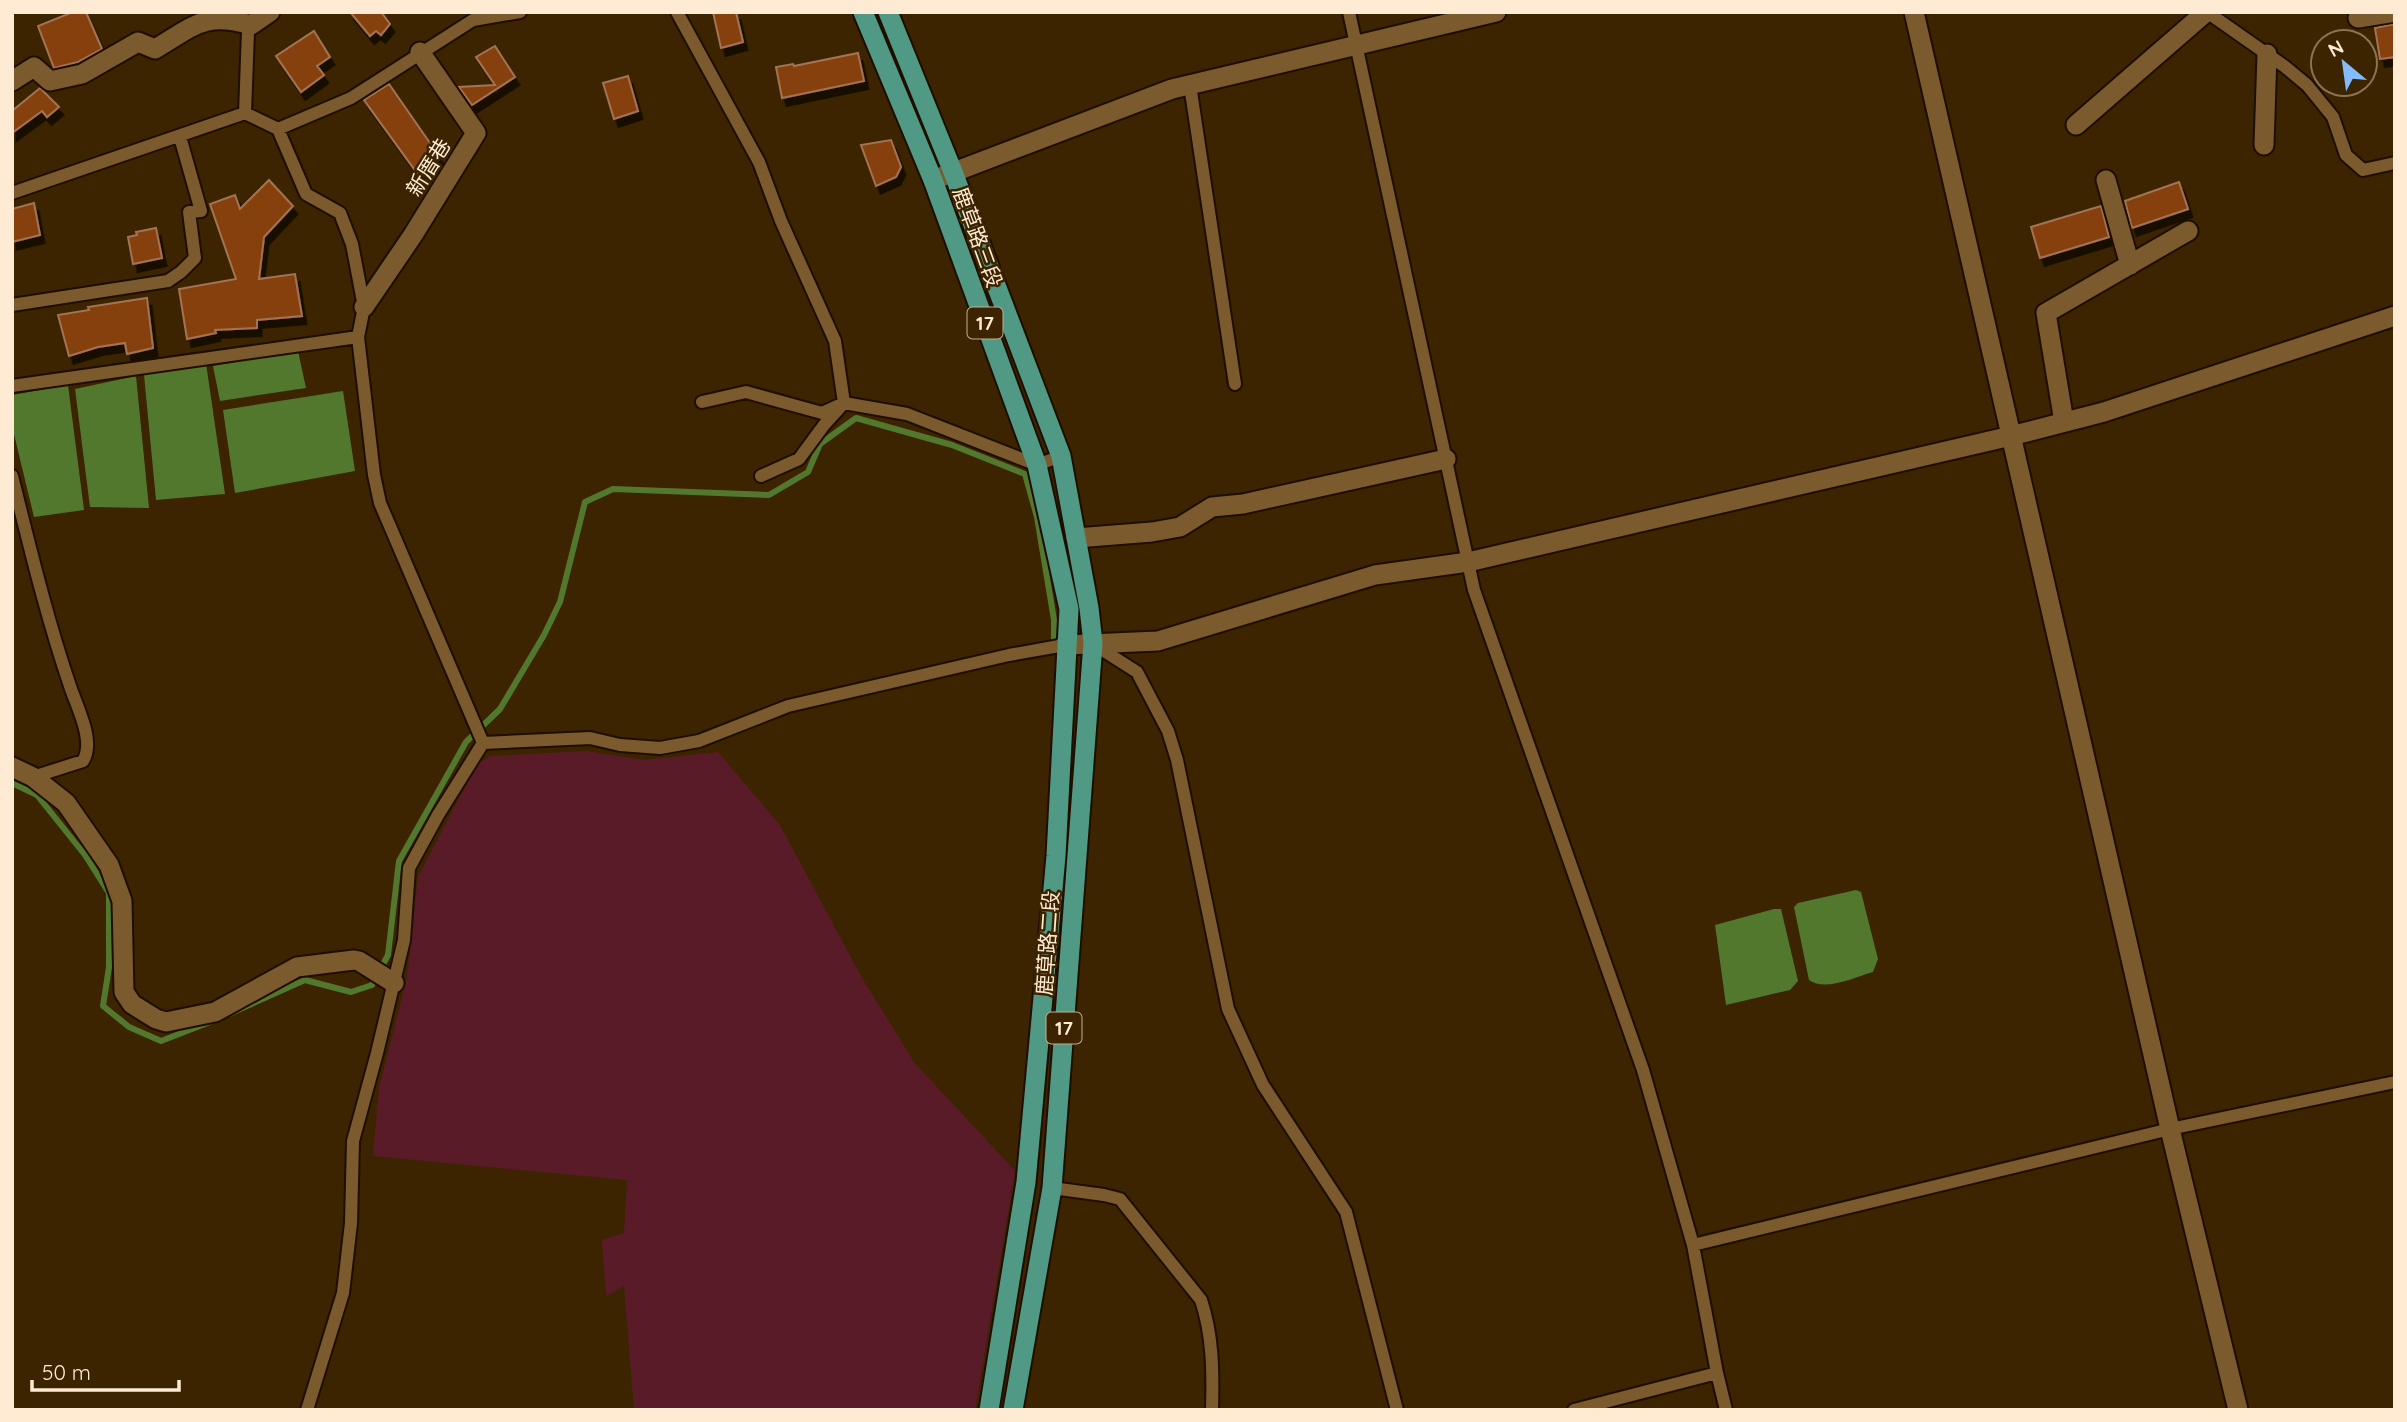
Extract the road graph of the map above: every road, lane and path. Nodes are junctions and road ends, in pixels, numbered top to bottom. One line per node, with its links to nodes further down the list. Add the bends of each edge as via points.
1 (270, 12): 12 (street)
2 (520, 12): 14 (lane, via 473,20)
3 (677, 12): 37 (lane, via 759,162 835,341)
4 (863, 12): 25 (main road, 鹿草路三段 / 17)
5 (888, 12): 24 (main road, 鹿草路三段 / 17)
6 (1349, 12): 13 (lane)
7 (1496, 12): 13 (street)
8 (1914, 12): 39 (street)
9 (2207, 12): 15 (lane); 19 (street)
10 (2395, 12): 11 (street)
11 (2358, 18)
12 (257, 19): 16 (street, via 203,21 155,49 138,42 82,74 50,81 34,67); 18 (lane, via 248,31)
13 (1357, 44): 17 (street); 41 (lane)
14 (420, 52): 20 (lane, via 351,98); 31 (street, 新厝巷, via 476,133)
15 (2267, 54): 22 (street); 23 (lane, via 2307,85 2333,117 2346,155 2363,170)
16 (12, 81)
17 (1189, 85): 24 (street); 34 (lane)
18 (245, 113): 20 (lane); 21 (lane)
19 (2076, 125)
20 (278, 129): 31 (lane, via 306,194 340,213 352,244)
21 (180, 137): 27 (lane); 30 (lane, via 201,211 189,212 195,258 181,272 168,281)
22 (2264, 145)
23 (2395, 163)
24 (953, 172): 25 (street); 40 (main road, 鹿草路三段 / 17)
25 (933, 180): 42 (main road, 鹿草路三段 / 17)
26 (2106, 180): 29 (street)
27 (12, 193)
28 (2188, 232): 29 (street)
29 (2130, 265): 38 (street, via 2046,313)
30 (12, 305)
31 (364, 307): 33 (lane)
32 (2395, 316): 38 (street)
33 (358, 337): 35 (lane); 49 (lane, via 380,503)
34 (1235, 384)
35 (12, 386)
36 (702, 402): 37 (lane, via 746,393 822,413)
37 (844, 403): 42 (lane, via 907,414); 43 (lane, via 799,459)
38 (2064, 422): 39 (street)
39 (2011, 436): 46 (street); 54 (street)
40 (1061, 456): 42 (lane); 45 (main road, 鹿草路三段 / 17)
41 (1446, 459): 45 (street, via 1212,507 1180,527); 46 (lane)
42 (1037, 465): 48 (main road, 鹿草路三段 / 17, via 1069,609)
43 (761, 475)
44 (12, 476): 51 (lane, via 52,634 86,732 88,754 83,761)
45 (1076, 538): 47 (main road, 鹿草路三段 / 17)
46 (1468, 562): 47 (street, via 1375,575 1158,641); 56 (lane, via 1643,1070)
47 (1093, 643): 48 (street); 55 (main road, 鹿草路二段 / 17); 62 (lane, via 1137,672 1168,731 1228,1009 1263,1085 1346,1212)
48 (1065, 645): 49 (lane, via 788,706 699,741 660,748 590,738); 59 (main road, 鹿草路二段 / 17, via 1056,856 1026,1182)
49 (482, 743): 52 (lane, via 409,868 404,940)
50 (12, 767): 51 (street)
51 (33, 777): 52 (street, via 66,803 109,865 122,901 124,992 132,1004 156,1018 166,1021 215,1012 308,965 354,960)
52 (394, 983): 58 (lane, via 353,1140 351,1223 342,1293)
53 (2395, 1082): 54 (lane)
54 (2170, 1129): 56 (lane); 65 (street)
55 (1052, 1188): 60 (main road, 鹿草路二段 / 17); 61 (lane, via 1120,1199 1200,1300 1213,1362)
56 (1693, 1245): 57 (lane)
57 (1717, 1373): 63 (lane); 64 (lane)
58 (307, 1410)
59 (989, 1410)
60 (1013, 1410)
61 (1212, 1410)
62 (1397, 1410)
63 (1574, 1410)
64 (1726, 1410)
65 (2238, 1410)

